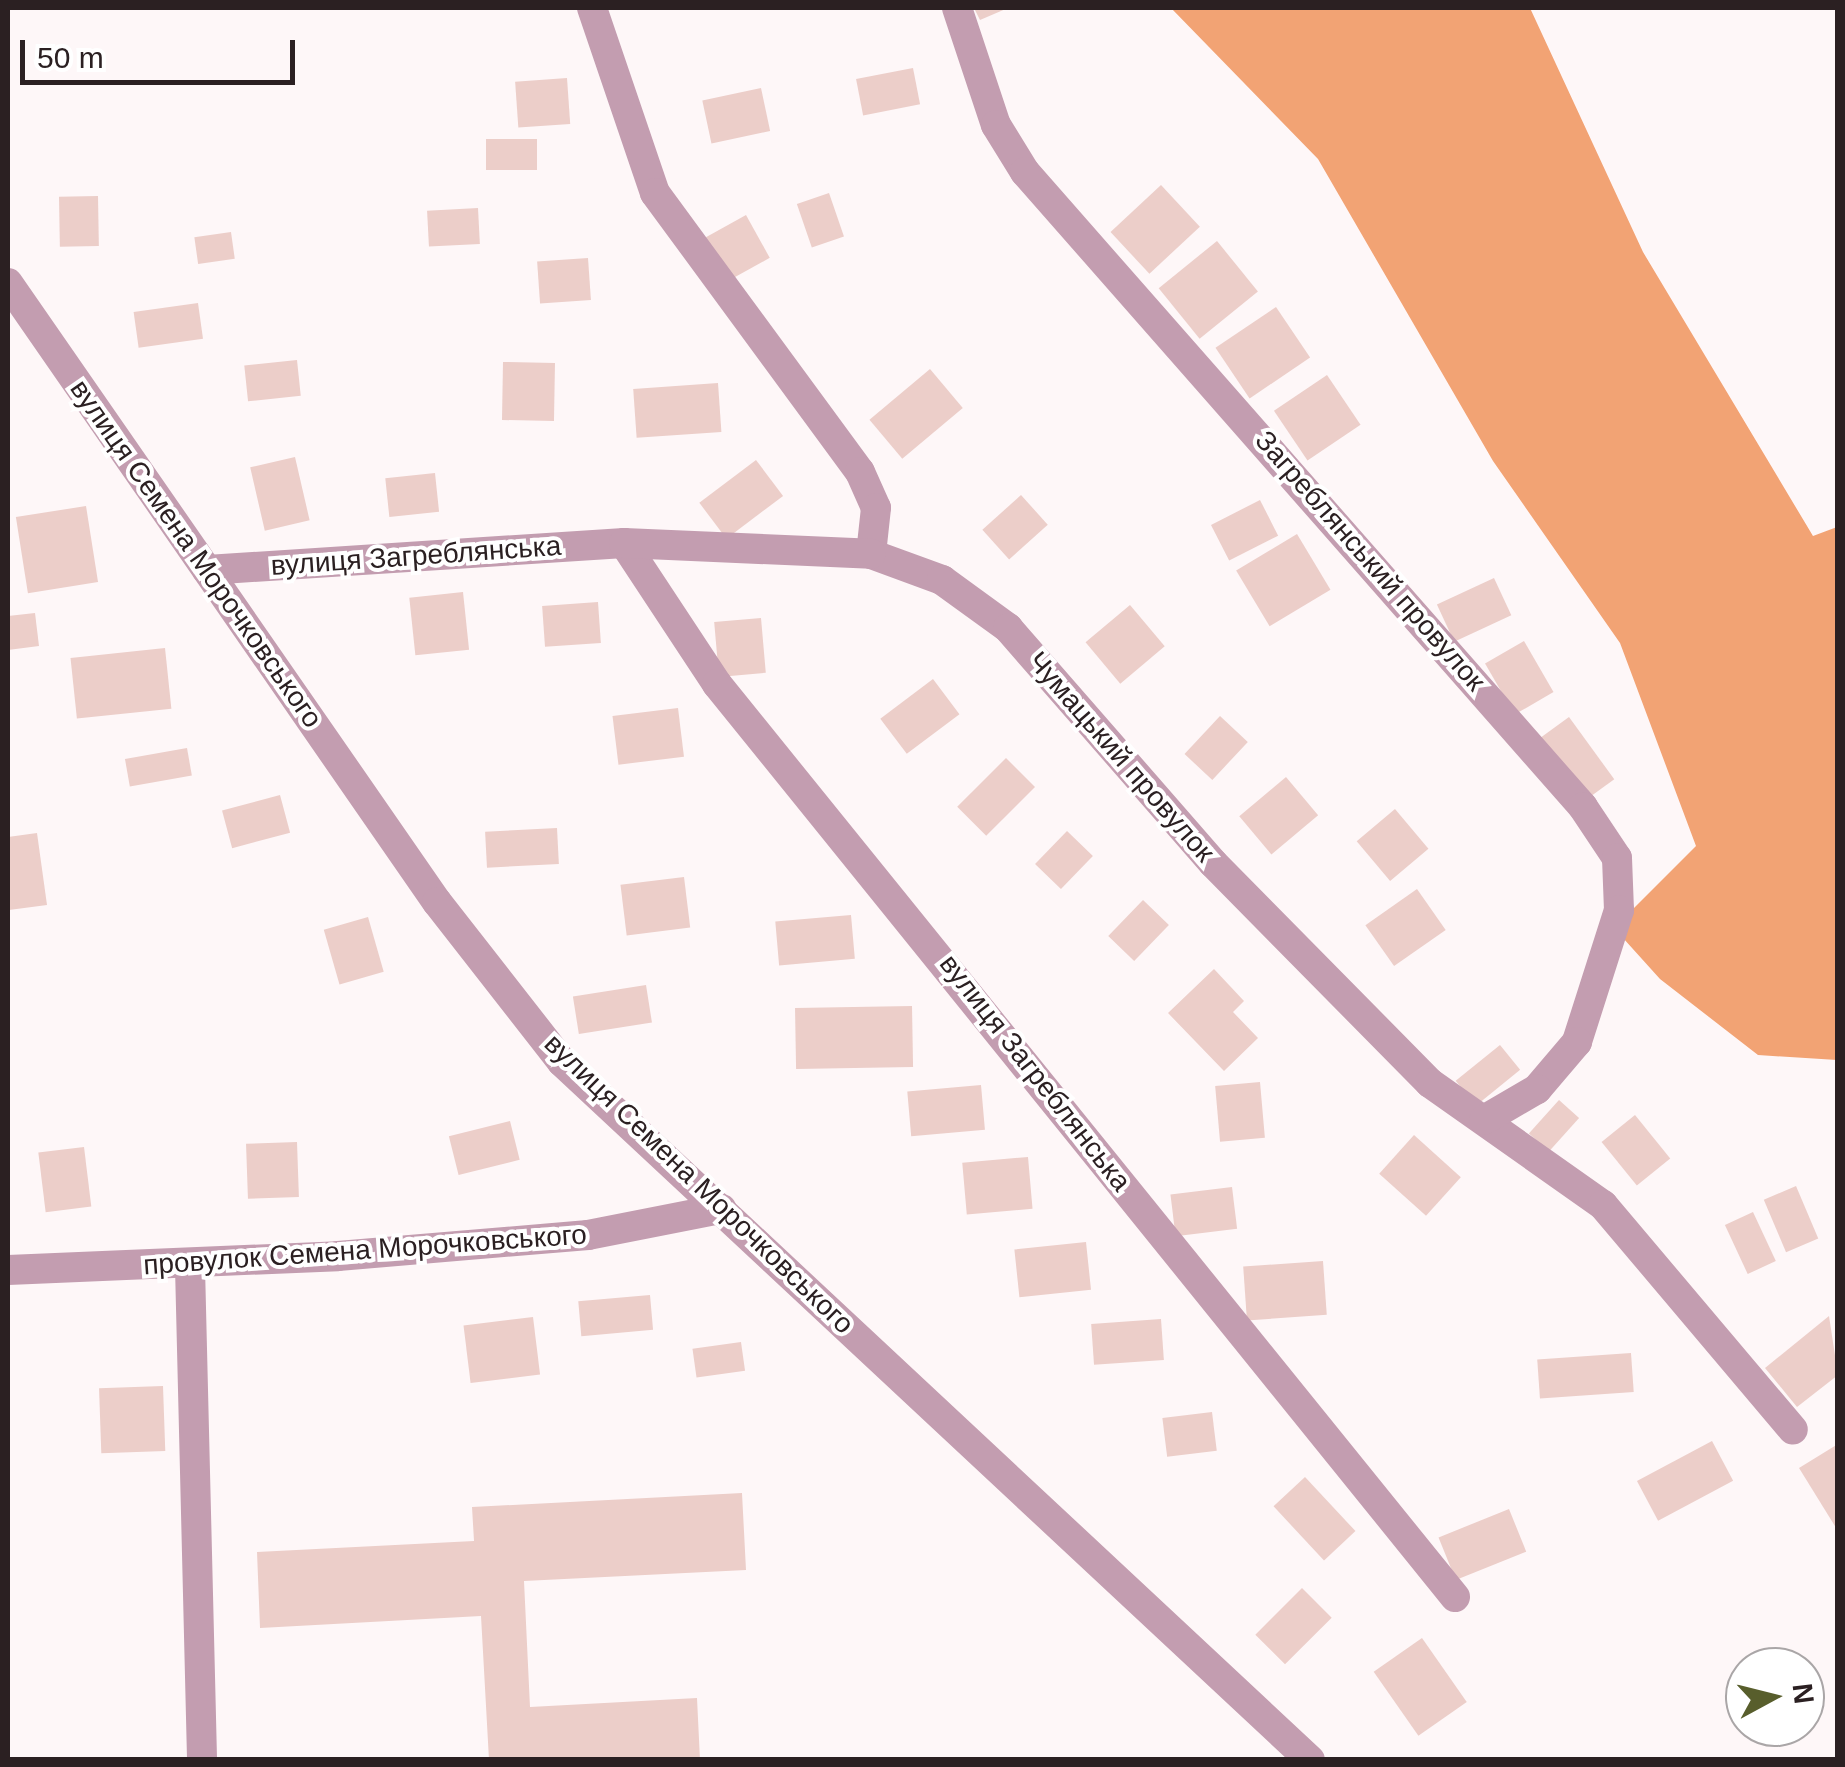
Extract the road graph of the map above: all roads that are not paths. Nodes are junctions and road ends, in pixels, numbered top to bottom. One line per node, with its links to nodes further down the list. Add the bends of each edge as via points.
1 (592, 8): 5 (street, via 655,193 860,472 876,508)
2 (957, 8): 7 (street, Загреблянський провулок, via 996,125 1025,172 1570,792 1617,858 1619,910 1576,1042 1537,1089)
3 (8, 283): 6 (street, вулиця Семена Морочковського)
4 (624, 542): 5 (street, вулиця Загреблянська); 6 (street, вулиця Загреблянська); 12 (street, вулиця Загреблянська, via 717,684)
5 (872, 554): 7 (street, Чумацький провулок, via 942,580 1008,628 1213,863 1430,1084)
6 (207, 570): 8 (street, вулиця Семена Морочковського, via 437,902 562,1062)
7 (1484, 1120): 11 (street, Чумацький провулок, via 1603,1206)
8 (721, 1209): 9 (street, провулок Семена Морочковського, via 588,1235); 14 (street, вулиця Семена Морочковського)
9 (190, 1267): 10 (street, провулок Семена Морочковського); 13 (street)
10 (8, 1270)
11 (1793, 1430)
12 (1455, 1597)
13 (202, 1760)
14 (1310, 1760)

